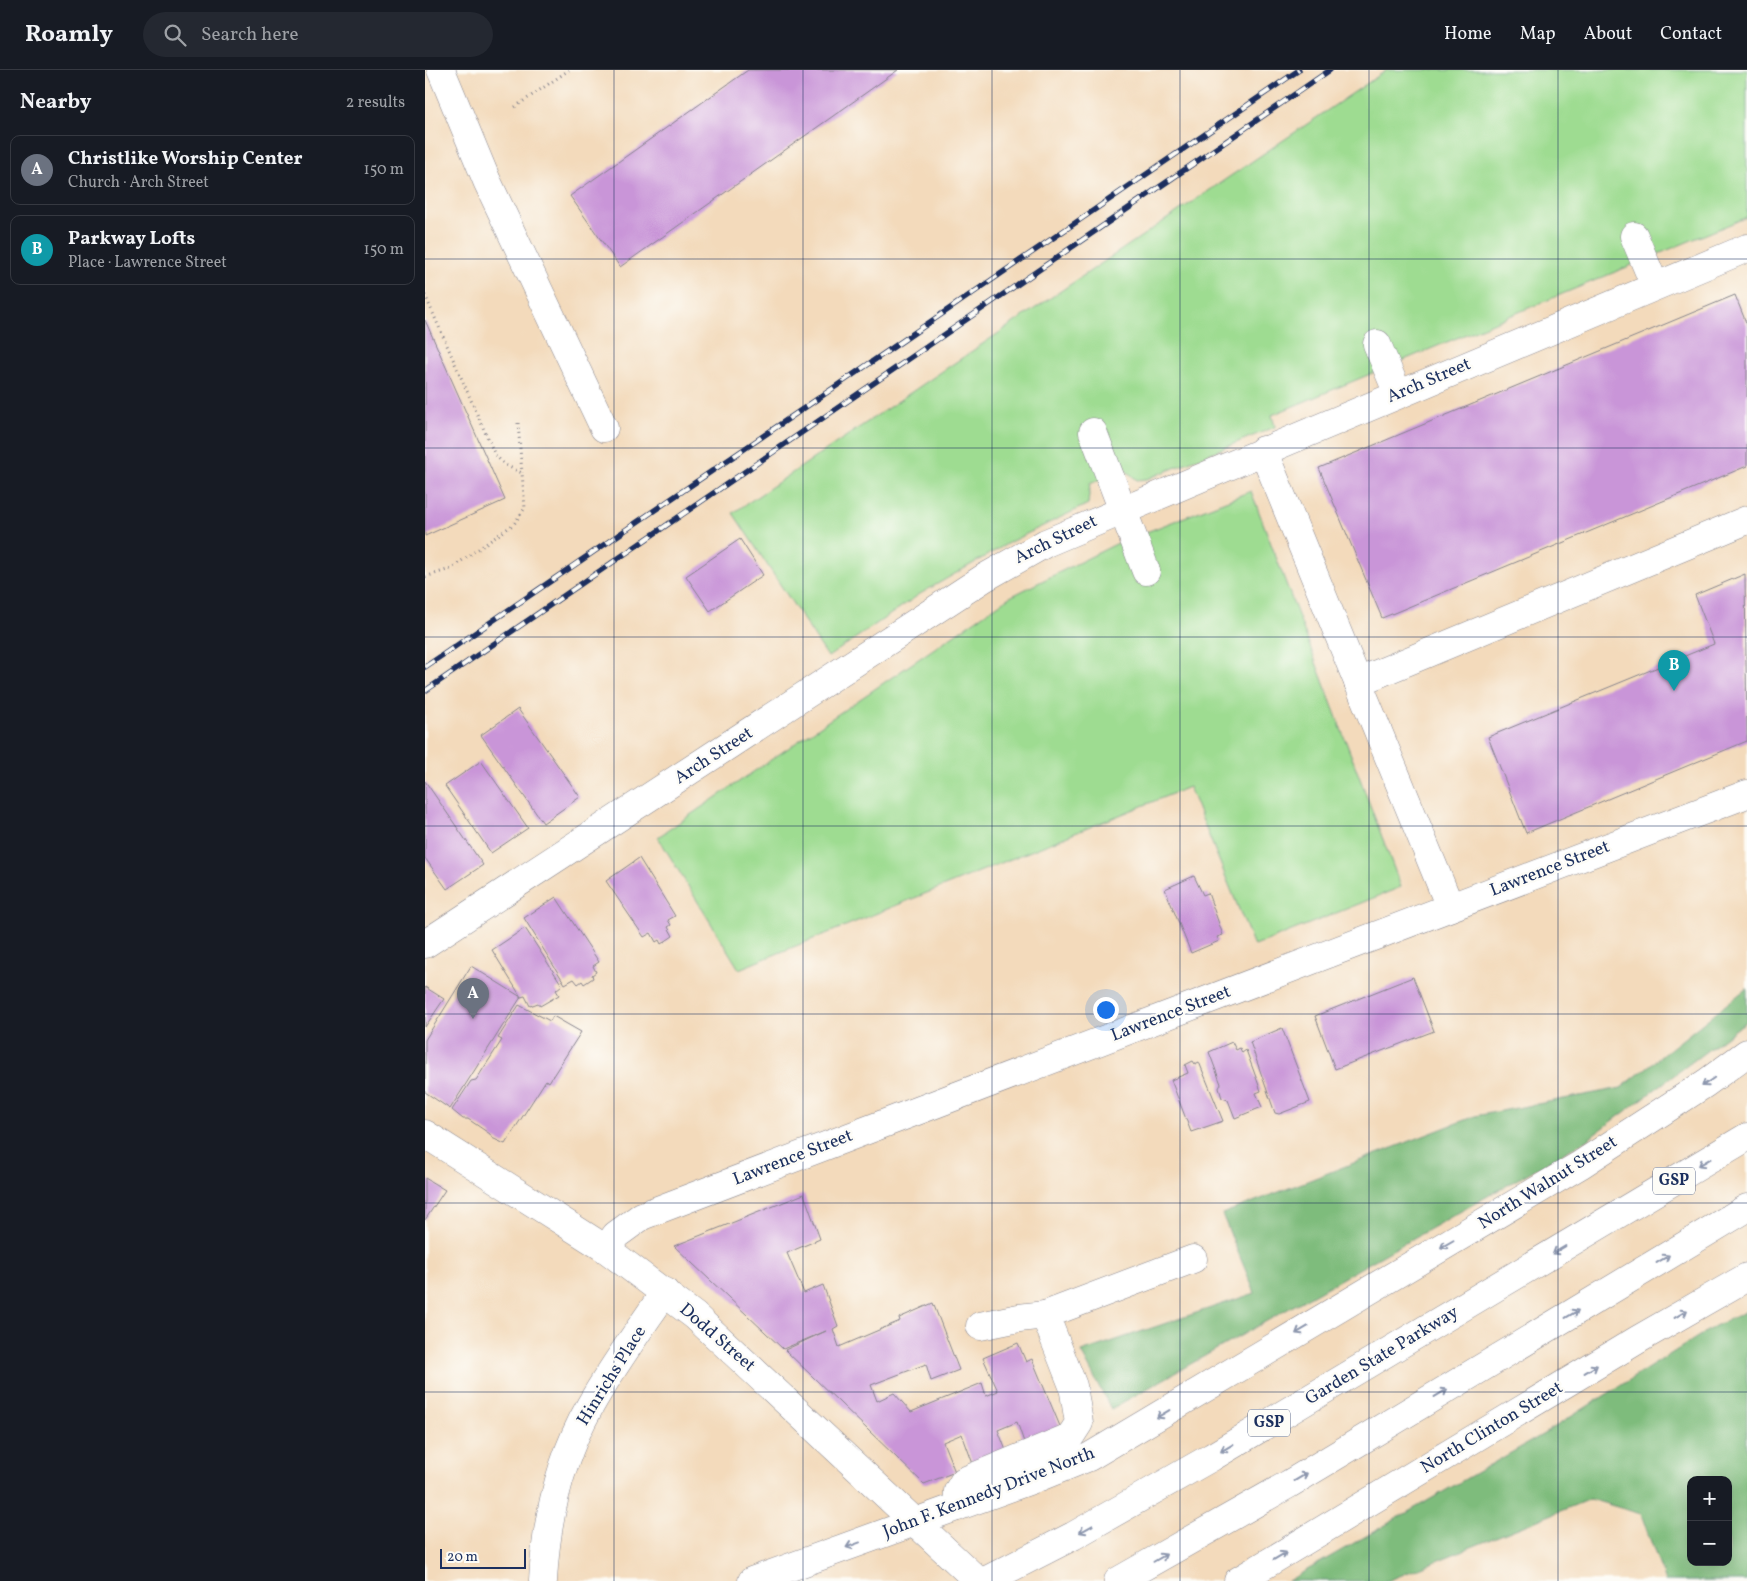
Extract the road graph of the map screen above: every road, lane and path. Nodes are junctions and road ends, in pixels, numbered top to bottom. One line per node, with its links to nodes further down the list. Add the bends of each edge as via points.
1 (441, 70): 11 (main road, via 487,182)
2 (569, 70): 3 (path)
3 (515, 107)
4 (1634, 236): 6 (main road)
5 (1747, 248): 6 (main road, Arch Street)
6 (1655, 286): 9 (main road, Arch Street)
7 (425, 295): 14 (path, via 495,456 505,466)
8 (1377, 344): 9 (main road)
9 (1398, 394): 13 (main road, Arch Street)
10 (519, 422): 14 (path)
11 (604, 428)
12 (1093, 432): 15 (main road)
13 (1263, 450): 15 (main road, Arch Street); 19 (main road)
14 (522, 473): 18 (path, via 525,508 514,524 450,569)
15 (1122, 509): 17 (main road); 22 (main road, Arch Street, via 1046,543 984,578)
16 (1747, 520): 19 (main road)
17 (1146, 571)
18 (425, 577)
19 (1358, 682): 21 (main road)
20 (1747, 794): 21 (main road, Lawrence Street)
21 (1450, 907): 27 (main road, Lawrence Street, via 642,1216 616,1235)
22 (425, 944)
23 (1747, 1053): 31 (main road, North Walnut Street, one-way to 31, via 1580,1165)
24 (425, 1134): 27 (main road, Dodd Street)
25 (1747, 1137): 39 (main road, Garden State Parkway / GSP, one-way to 39, via 1165,1484)
26 (1747, 1208): 40 (main road, one-way to 26, via 1289,1484)
27 (606, 1249): 30 (main road, Dodd Street)
28 (1193, 1259): 32 (main road)
29 (1747, 1277): 41 (main road, North Clinton Street, one-way to 29)
30 (665, 1292): 35 (main road, Dodd Street, via 721,1340); 36 (main road, Hinrichs Place, via 605,1382 565,1460 551,1512)
31 (1343, 1304): 34 (main road, John F. Kennedy Drive North, one-way to 34, via 1089,1457)
32 (1045, 1315): 33 (main road); 34 (main road, via 1073,1386 1079,1423 1069,1437 964,1481 958,1491)
33 (980, 1326)
34 (957, 1507): 35 (main road, John F. Kennedy Drive North)
35 (915, 1522): 37 (main road, John F. Kennedy Drive North, one-way to 37); 38 (main road, Dodd Street)
36 (543, 1581)
37 (752, 1581)
38 (977, 1581)
39 (985, 1581)
40 (1118, 1581)
41 (1238, 1581)

